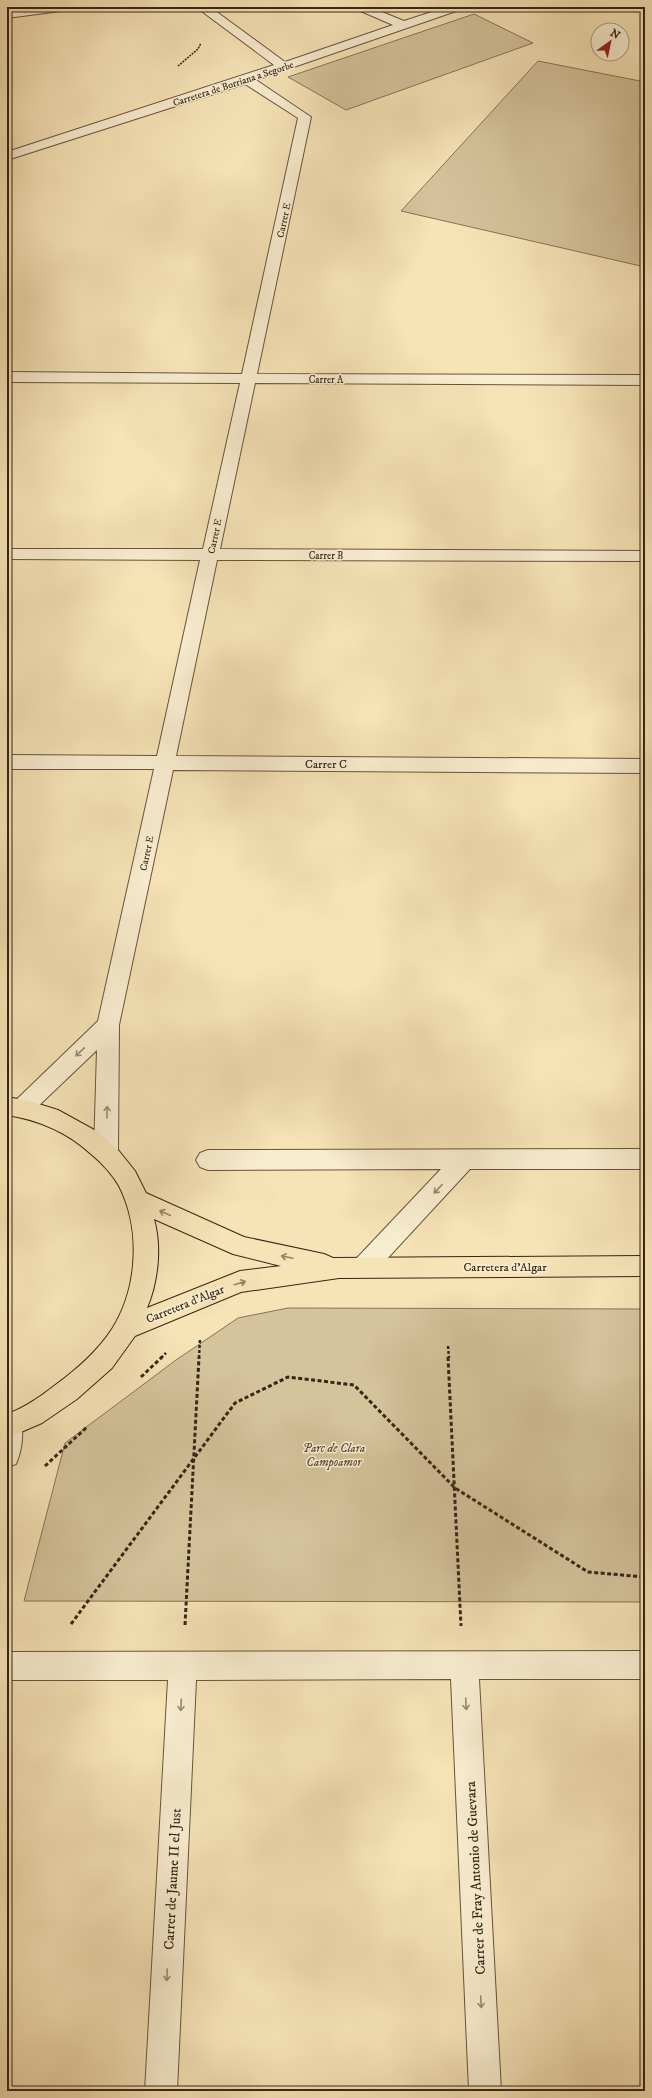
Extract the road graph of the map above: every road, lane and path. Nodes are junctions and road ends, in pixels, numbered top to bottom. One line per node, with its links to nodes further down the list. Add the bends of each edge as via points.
1 (68, 7): 5 (street)
2 (202, 7): 7 (street)
3 (360, 7): 6 (street)
4 (458, 7): 6 (street, Carretera de Borriana a Segorbe)
5 (7, 14)
6 (403, 25): 7 (street, Carretera de Borriana a Segorbe)
7 (283, 66): 8 (street, Carretera de Borriana a Segorbe)
8 (246, 79): 9 (street, Carretera de Borriana a Segorbe); 11 (street, Carrer E, via 305,117)
9 (7, 156)
10 (7, 377): 11 (street, Carrer A)
11 (248, 378): 12 (street, Carrer A); 14 (street, Carrer E)
12 (645, 380)
13 (7, 554): 14 (street, Carrer B)
14 (210, 554): 15 (street, Carrer B); 17 (street, Carrer E)
15 (645, 556)
16 (7, 762): 17 (street, Carrer C)
17 (165, 763): 18 (street, Carrer C); 19 (street, Carrer E)
18 (645, 766)
19 (108, 1025): 20 (street, one-way to 20); 21 (street, Carrer E, one-way to 19)
20 (15, 1107): 21 (main road, via 69,1124)
21 (106, 1151): 25 (main road, via 126,1174)
22 (208, 1160): 23 (street)
23 (464, 1160): 24 (street); 27 (street, one-way to 27)
24 (645, 1160)
25 (139, 1201): 28 (main road, Carretera d'Algar, one-way to 25, via 241,1247); 29 (main road, via 147,1241 143,1285)
26 (645, 1266): 27 (main road, Carretera d'Algar)
27 (364, 1267): 28 (main road, Carretera d'Algar)
28 (339, 1268): 29 (main road, Carretera d'Algar, one-way to 28, via 240,1282)
29 (126, 1328): 35 (main road, via 97,1367 58,1400)
30 (200, 1337): 37 (path)
31 (448, 1346): 39 (path)
32 (172, 1348): 33 (path)
33 (138, 1380)
34 (92, 1423): 38 (path)
35 (9, 1425): 36 (street)
36 (7, 1455)
37 (193, 1458): 39 (path, via 235,1403 288,1377 354,1385); 43 (path); 44 (path)
38 (40, 1471)
39 (455, 1488): 40 (path, via 588,1572); 41 (path)
40 (645, 1577)
41 (464, 1665): 44 (street); 45 (street); 47 (street, Carrer de Fray Antonio de Guevara, one-way to 47)
42 (7, 1666): 43 (street)
43 (39, 1666): 44 (street)
44 (183, 1666): 46 (street, Carrer de Jaume II el Just, one-way to 46)
45 (645, 1666)
46 (161, 2091)
47 (485, 2091)

